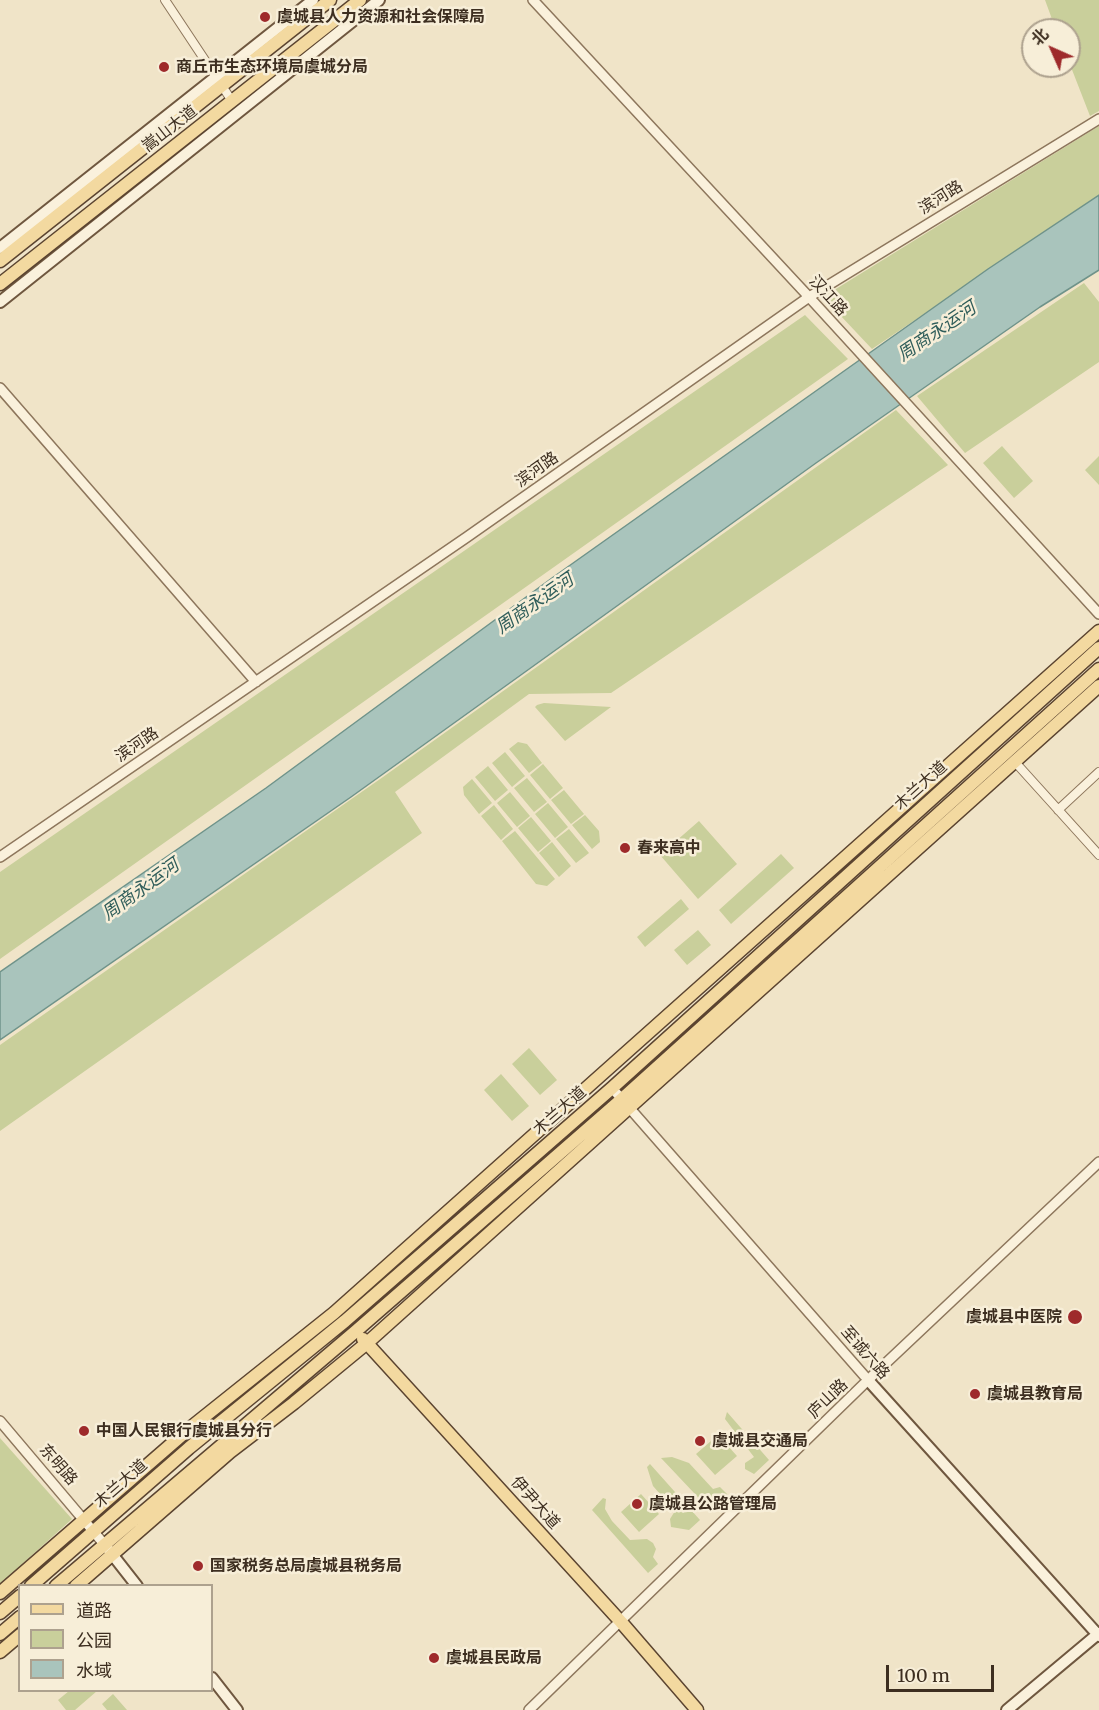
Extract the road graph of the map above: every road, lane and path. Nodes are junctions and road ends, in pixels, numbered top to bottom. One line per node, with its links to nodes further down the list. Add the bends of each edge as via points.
1 (165, 0): 7 (street)
2 (313, 0): 7 (main road)
3 (330, 0): 7 (main road, 嵩山大道)
4 (360, 0): 8 (main road, 嵩山大道)
5 (379, 0): 14 (main road)
6 (533, 0): 13 (street, 汉江路)
7 (219, 81): 8 (street); 10 (main road); 11 (main road, 嵩山大道)
8 (232, 101): 12 (main road, 嵩山大道)
9 (1099, 119): 13 (street, 滨河路)
10 (0, 248)
11 (0, 261)
12 (0, 284)
13 (809, 297): 16 (street, 汉江路); 20 (street, 滨河路)
14 (0, 302)
15 (0, 388): 20 (street)
16 (1099, 614)
17 (1099, 631): 35 (main road, via 334,1313)
18 (1099, 648): 27 (main road, 木兰大道)
19 (1099, 669): 28 (main road, 木兰大道)
20 (256, 682): 26 (street, 滨河路)
21 (1099, 686): 22 (main road)
22 (1014, 762): 24 (street); 28 (main road)
23 (1099, 772): 24 (street)
24 (1058, 810): 25 (street)
25 (1099, 855)
26 (0, 857)
27 (612, 1088): 28 (street, 至诚六路); 30 (main road, 木兰大道)
28 (626, 1104): 31 (main road, 木兰大道); 32 (main road); 33 (street, 至诚六路)
29 (1099, 1161): 33 (street, 庐山路)
30 (345, 1321): 31 (main road, 伊尹大道); 36 (main road, 木兰大道)
31 (356, 1331): 32 (main road, 伊尹大道); 37 (main road, 木兰大道)
32 (367, 1343): 37 (main road); 46 (main road, 伊尹大道)
33 (868, 1380): 46 (street, 庐山路); 48 (main road, 至诚六路)
34 (0, 1421): 35 (street, 东明路)
35 (84, 1519): 36 (street, 东明路); 42 (main road)
36 (93, 1530): 37 (street, 东明路); 38 (main road, 木兰大道)
37 (108, 1549): 39 (main road, 木兰大道); 40 (main road); 41 (main road, 东明路)
38 (33, 1584)
39 (59, 1584)
40 (78, 1584)
41 (135, 1584)
42 (0, 1593)
43 (18, 1598): 44 (main road)
44 (0, 1613)
45 (18, 1619): 47 (main road)
46 (621, 1622): 53 (street, 庐山路); 54 (main road, 伊尹大道)
47 (0, 1634)
48 (1098, 1634): 55 (main road)
49 (18, 1637): 50 (main road)
50 (0, 1652)
51 (213, 1679): 52 (main road)
52 (237, 1710)
53 (529, 1710)
54 (697, 1710)
55 (1007, 1710)

